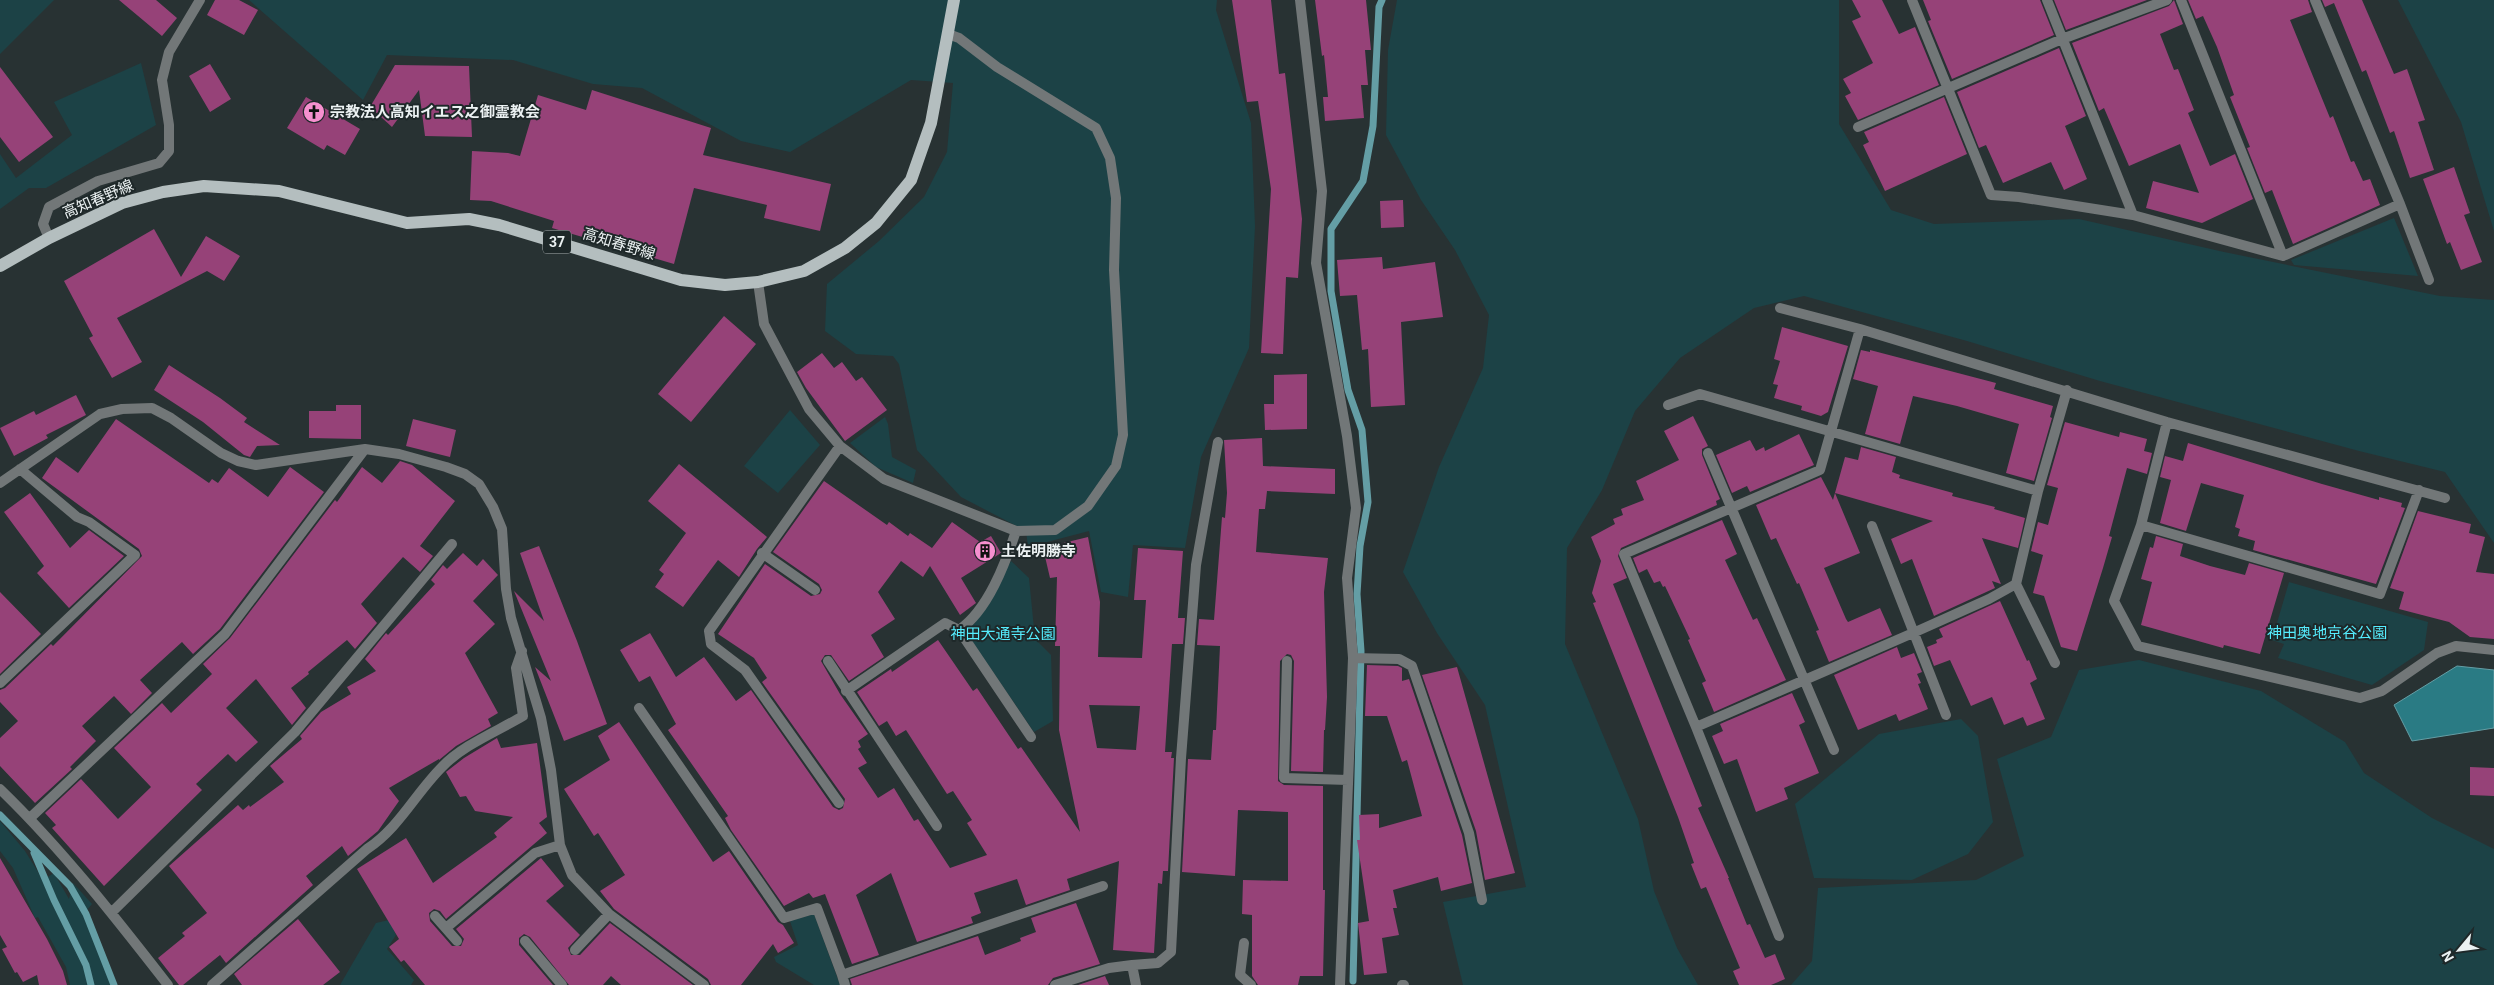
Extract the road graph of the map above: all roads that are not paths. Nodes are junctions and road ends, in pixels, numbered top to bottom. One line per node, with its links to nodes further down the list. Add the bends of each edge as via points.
1 (200, 0): 15 (street, via 169,52 162,80 169,125 169,151 159,163 98,181 49,207 43,224)
2 (954, 0): 9 (main road, 高知春野線 / 37)
3 (1300, 0): 47 (street, via 1322,190 1316,263 1347,436 1356,508 1347,578)
4 (1912, 0): 11 (street)
5 (2047, 0): 10 (street)
6 (2167, 0): 10 (street)
7 (2181, 0): 16 (street)
8 (2315, 0): 13 (street)
9 (948, 34): 19 (main road, 高知春野線 / 37, via 931,124 905,187 876,223 845,248 804,271); 38 (street, via 959,38 998,67 1096,128 1110,158 1116,198 1114,270 1123,435 1116,466 1088,506 1055,530)
10 (2062, 39): 11 (street); 14 (street)
11 (1948, 88): 12 (street); 14 (street, via 1990,195)
12 (1858, 127)
13 (2400, 204): 16 (street); 18 (street)
14 (2133, 215): 16 (street)
15 (50, 238): 17 (main road, 高知春野線 / 37); 19 (main road, 高知春野線 / 37, via 122,203 204,186 279,191 406,223 469,219 500,225 681,280 725,285)
16 (2283, 256)
17 (0, 266)
18 (2429, 280)
19 (758, 282): 27 (street, via 764,324 809,409)
20 (1780, 308): 21 (street)
21 (1860, 329): 22 (street); 25 (street)
22 (2067, 390): 24 (street); 33 (street)
23 (1668, 405): 25 (street, via 1700,394)
24 (2167, 422): 32 (street); 37 (street)
25 (1831, 431): 33 (street); 35 (street, via 1820,470)
26 (1218, 442): 76 (street, via 1196,565 1181,758 1171,952 1158,963)
27 (840, 446): 38 (street, via 884,479); 40 (street)
28 (365, 450): 30 (street, via 256,465 221,453 152,408 122,409 100,414); 46 (street, via 399,454 446,467 479,484 502,529 506,589); 62 (street, via 224,634)
29 (1708, 453): 35 (street)
30 (20, 469): 31 (street); 52 (street, via 77,517 89,522 135,556)
31 (0, 483)
32 (2419, 490): 34 (street); 37 (street, via 2380,594)
33 (2038, 491): 41 (street)
34 (2445, 498)
35 (1732, 508): 51 (street); 56 (street, via 1624,554)
36 (1872, 526): 44 (street)
37 (2141, 526): 45 (street, via 2114,601 2138,646 2360,698 2382,691 2437,653 2456,646)
38 (1016, 531): 43 (street, via 1007,561 995,584 970,622)
39 (452, 544): 67 (street, via 294,732)
40 (762, 553): 42 (street); 61 (street, via 709,631 712,644 745,670)
41 (2016, 584): 44 (street); 50 (street)
42 (814, 590)
43 (959, 630): 53 (street, via 945,623); 57 (street)
44 (1913, 633): 51 (street); 55 (street)
45 (2494, 650)
46 (522, 651): 64 (street, via 541,718); 79 (street, via 516,668 523,716 452,757 383,839)
47 (1353, 658): 59 (street); 66 (street, via 1398,659 1412,666 1469,833)
48 (828, 661): 53 (street)
49 (1287, 661): 59 (street, via 1284,778)
50 (2055, 663)
51 (1805, 680): 56 (street); 58 (street)
52 (0, 683)
53 (846, 691): 63 (street)
54 (639, 708): 77 (street, via 784,918 817,908)
55 (1946, 715)
56 (1696, 727): 71 (street)
57 (1032, 737)
58 (1834, 750)
59 (1348, 780): 85 (street)
60 (0, 789): 62 (street)
61 (839, 803)
62 (30, 818): 67 (street)
63 (937, 826)
64 (560, 845): 68 (street, via 572,875); 70 (street, via 536,853)
65 (1103, 886): 77 (street)
66 (1482, 900)
67 (111, 913): 78 (street)
68 (610, 914): 75 (street); 81 (street)
69 (436, 916): 70 (street)
70 (446, 928): 72 (street)
71 (1779, 936)
72 (457, 941)
73 (526, 941): 80 (street)
74 (1244, 942): 84 (street, via 1240,975)
75 (575, 950)
76 (1132, 965): 82 (street, via 1109,968); 83 (street)
77 (844, 980)
78 (168, 985)
79 (212, 985)
80 (562, 985)
81 (704, 985)
82 (1055, 985)
83 (1136, 985)
84 (1251, 985)
85 (1340, 985)

